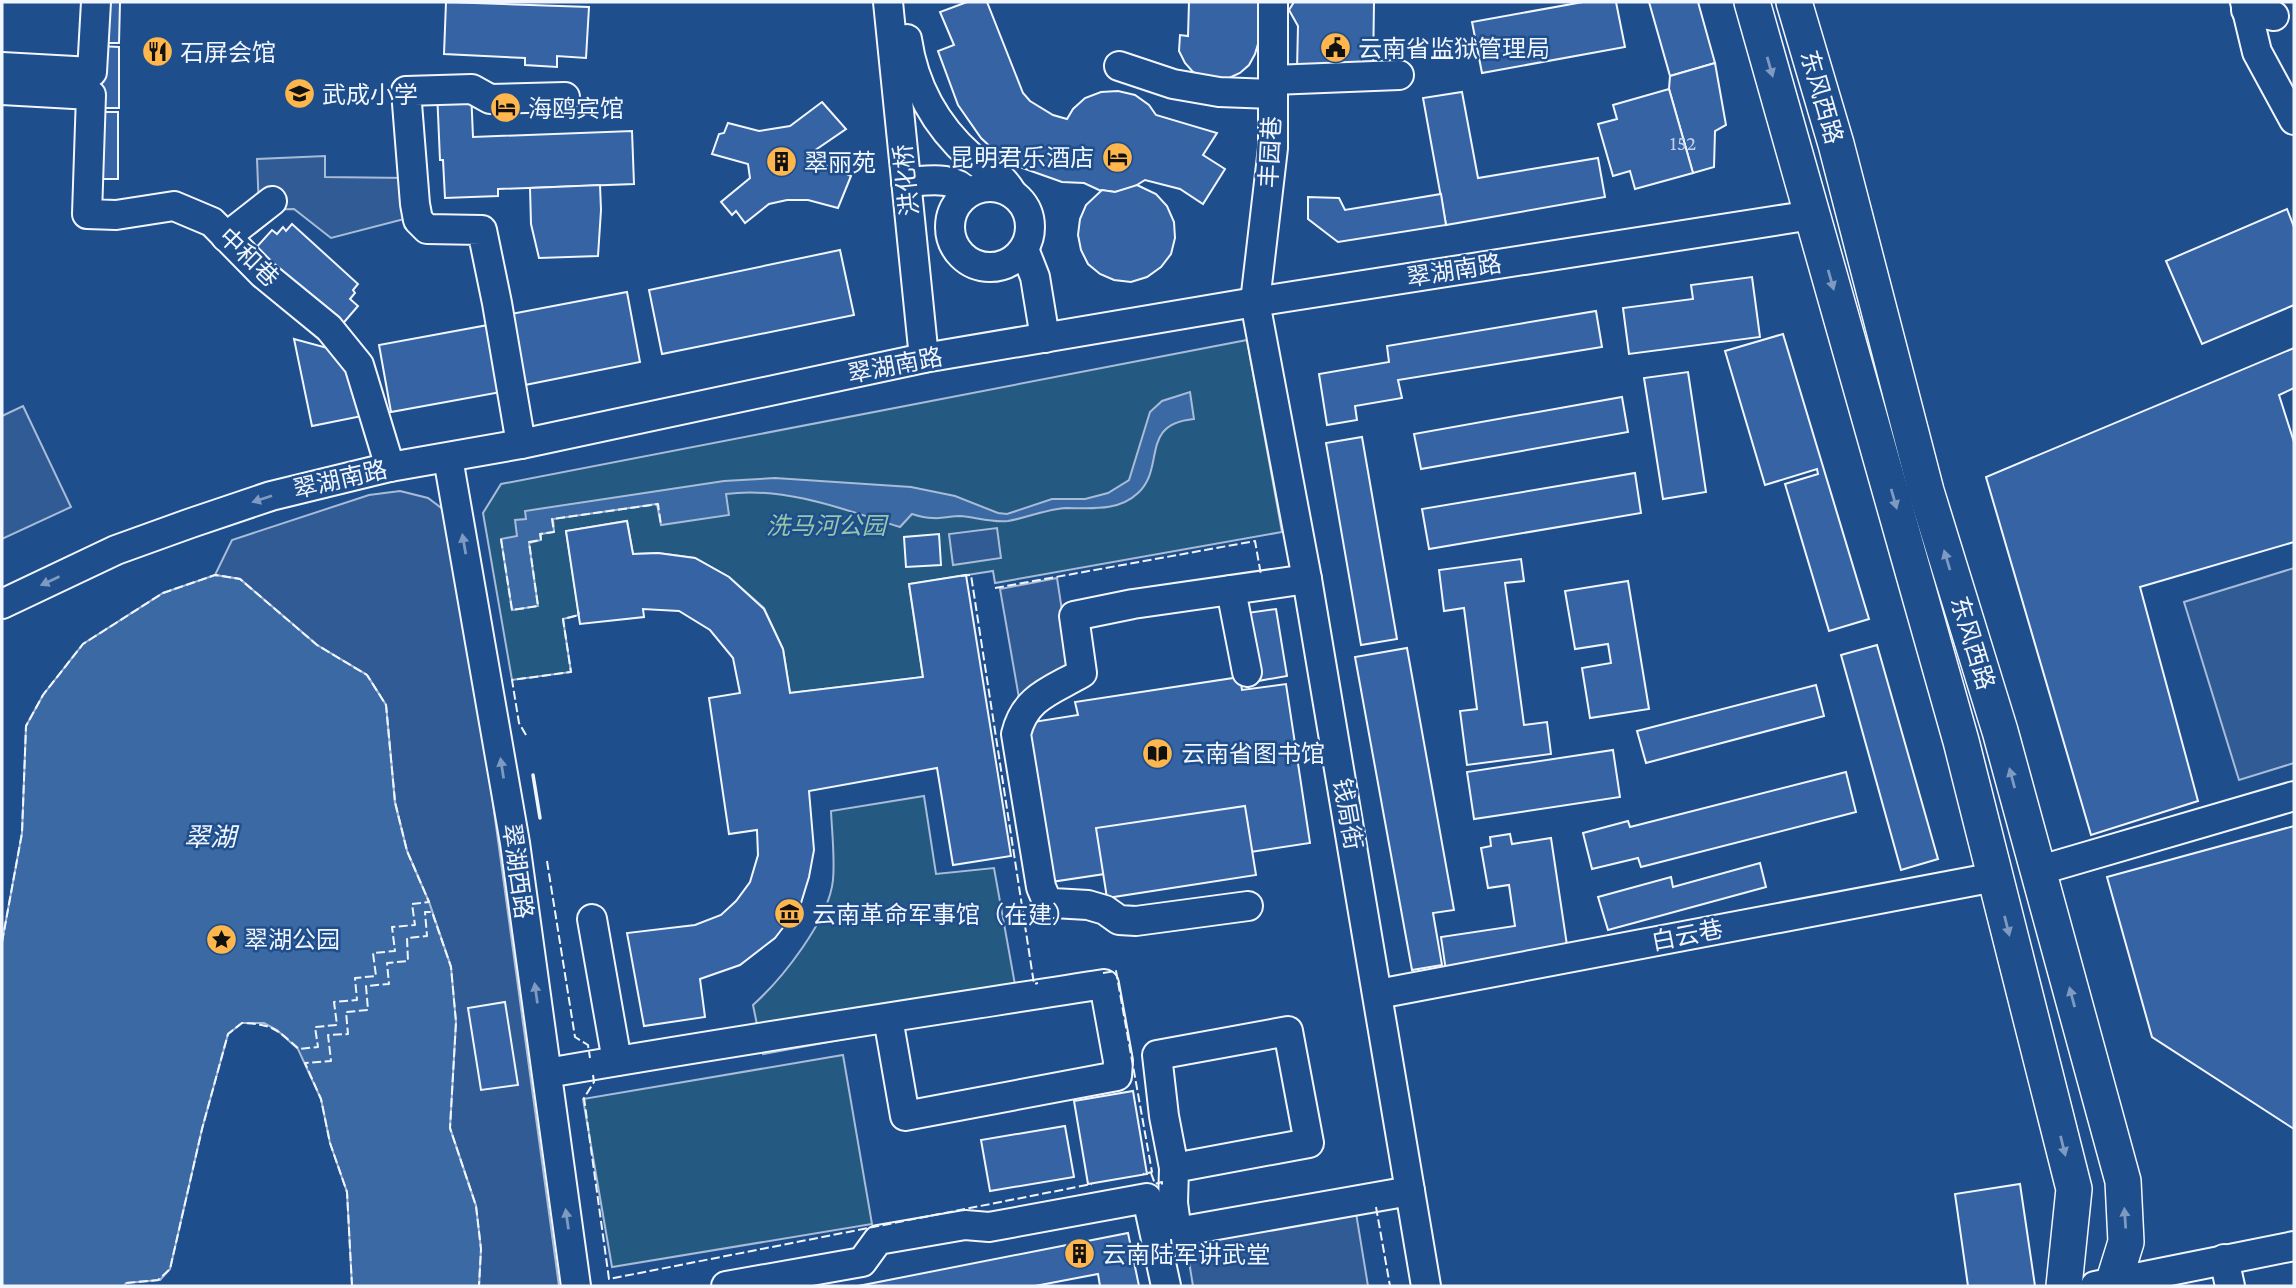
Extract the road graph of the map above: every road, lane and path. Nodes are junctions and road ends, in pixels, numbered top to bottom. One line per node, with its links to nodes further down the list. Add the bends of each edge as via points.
1 (96, 2): 10 (street, via 92,72)
2 (888, 2): 16 (street, 洪化桥)
3 (904, 2): 18 (street, via 917,86 959,145 993,171)
4 (1273, 2): 12 (street, 丰园巷)
5 (1752, 2): 20 (main road, 东风西路, one-way to 20)
6 (1794, 2): 34 (main road, 东风西路, one-way to 6, via 1926,491 1836,144)
7 (2245, 6): 8 (street); 15 (street, via 2257,52)
8 (2274, 16)
9 (1119, 66): 12 (street, via 1173,85 1219,92)
10 (2, 67)
11 (1399, 75): 12 (street)
12 (1273, 87): 23 (street, 丰园巷, via 1273,148)
13 (2, 90): 21 (street, 中和巷, via 91,95 76,207 88,214 116,215 174,206 212,222)
14 (565, 97): 26 (street, via 490,99 472,89 406,91 418,220 426,229 482,230)
15 (2294, 120)
16 (906, 182): 17 (street, via 951,181); 25 (street, 洪化桥)
17 (968, 193): 18 (street, via 990,187); 22 (street, via 950,222 960,254 990,268 1013,261)
18 (1012, 193): 22 (street, via 1021,200 1031,221)
19 (272, 201): 21 (street)
20 (1812, 215): 23 (street, 翠湖南路); 35 (main road, 东风西路, one-way to 35)
21 (226, 237): 28 (street, 中和巷, via 329,328 359,365)
22 (1024, 249): 24 (street, via 1035,276)
23 (1255, 302): 24 (street, 翠湖南路); 29 (street, 钱局街)
24 (1045, 338): 25 (street, 翠湖南路)
25 (924, 358): 26 (street, 翠湖南路)
26 (521, 444): 27 (street, 翠湖南路)
27 (448, 458): 28 (street, 翠湖南路); 41 (street, 翠湖西路, one-way to 27, via 514,844)
28 (390, 467): 31 (street, 翠湖南路, one-way to 31, via 271,496 191,523 116,550)
29 (1307, 579): 30 (street); 38 (street, 钱局街)
30 (1231, 590): 32 (street); 36 (street, via 1074,616 1082,673 1032,702 1016,734 1046,898 1053,903 1088,905 1119,920 1136,921)
31 (2, 604)
32 (1247, 672)
33 (2294, 796): 34 (street)
34 (2037, 871): 51 (main road, 东风西路, one-way to 34, via 2126,1242 2123,1181)
35 (1995, 877): 38 (street, 白云巷); 50 (main road, 东风西路, one-way to 50, via 2074,1189)
36 (1248, 906)
37 (592, 919): 40 (street)
38 (1378, 993): 43 (street, 钱局街)
39 (888, 1018): 39 (street, via 905,1116 1117,1076 1104,985); 40 (street)
40 (617, 1061): 41 (street)
41 (547, 1073): 46 (street, 翠湖西路, one-way to 41)
42 (1174, 1168): 42 (street, via 1157,1055 1289,1031 1309,1143); 43 (street, via 1177,1232)
43 (1410, 1191): 49 (street, 钱局街)
44 (2294, 1246): 45 (street)
45 (2227, 1273): 51 (street)
46 (576, 1286)
47 (726, 1286): 48 (street, via 862,1262 878,1240 965,1225 989,1227 1147,1198)
48 (1166, 1286)
49 (1426, 1286)
50 (2064, 1286)
51 (2107, 1286)

